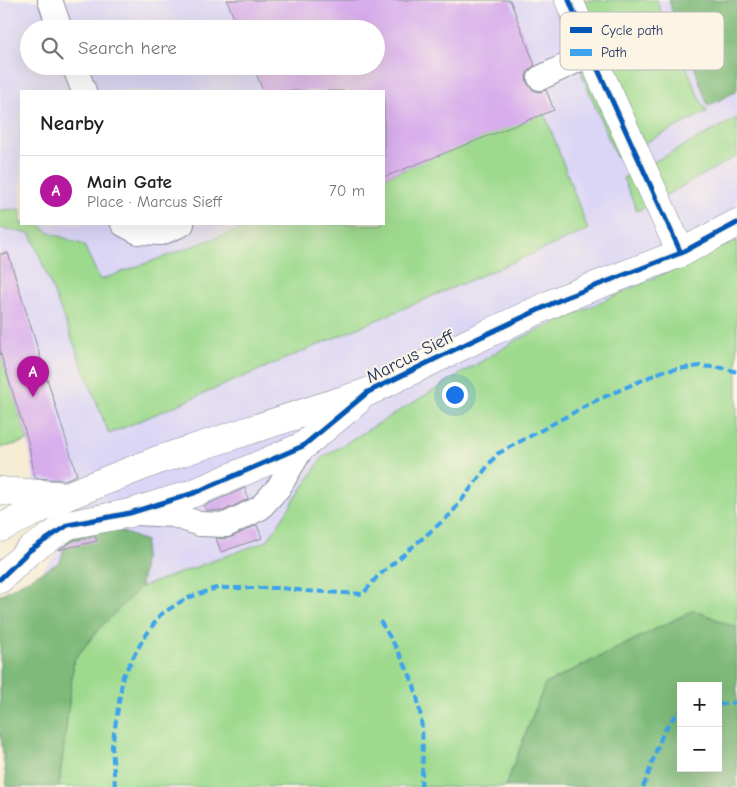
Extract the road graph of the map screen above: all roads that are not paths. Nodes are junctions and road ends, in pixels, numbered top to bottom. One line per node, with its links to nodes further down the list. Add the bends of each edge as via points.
1 (50, 0): 4 (lane)
2 (568, 0): 3 (street)
3 (573, 12)
4 (57, 20)
5 (560, 68): 8 (lane)
6 (597, 70): 13 (street)
7 (78, 75): 9 (lane)
8 (540, 78)
9 (84, 90)
10 (737, 223): 13 (street, Marcus Sieff)
11 (125, 225): 12 (lane, via 138,232 161,233)
12 (180, 225)
13 (681, 253): 14 (street, Marcus Sieff, via 564,298)
14 (368, 392): 15 (street, Marcus Sieff); 17 (street, Marcus Sieff, via 158,460)
15 (303, 446): 18 (street, Marcus Sieff, via 194,493); 18 (lane, via 279,487 260,508 226,525)
16 (0, 491): 17 (street)
17 (67, 496): 19 (street, Marcus Sieff)
18 (130, 513): 20 (street, Marcus Sieff, via 68,525 29,551)
19 (0, 528)
20 (0, 579)

